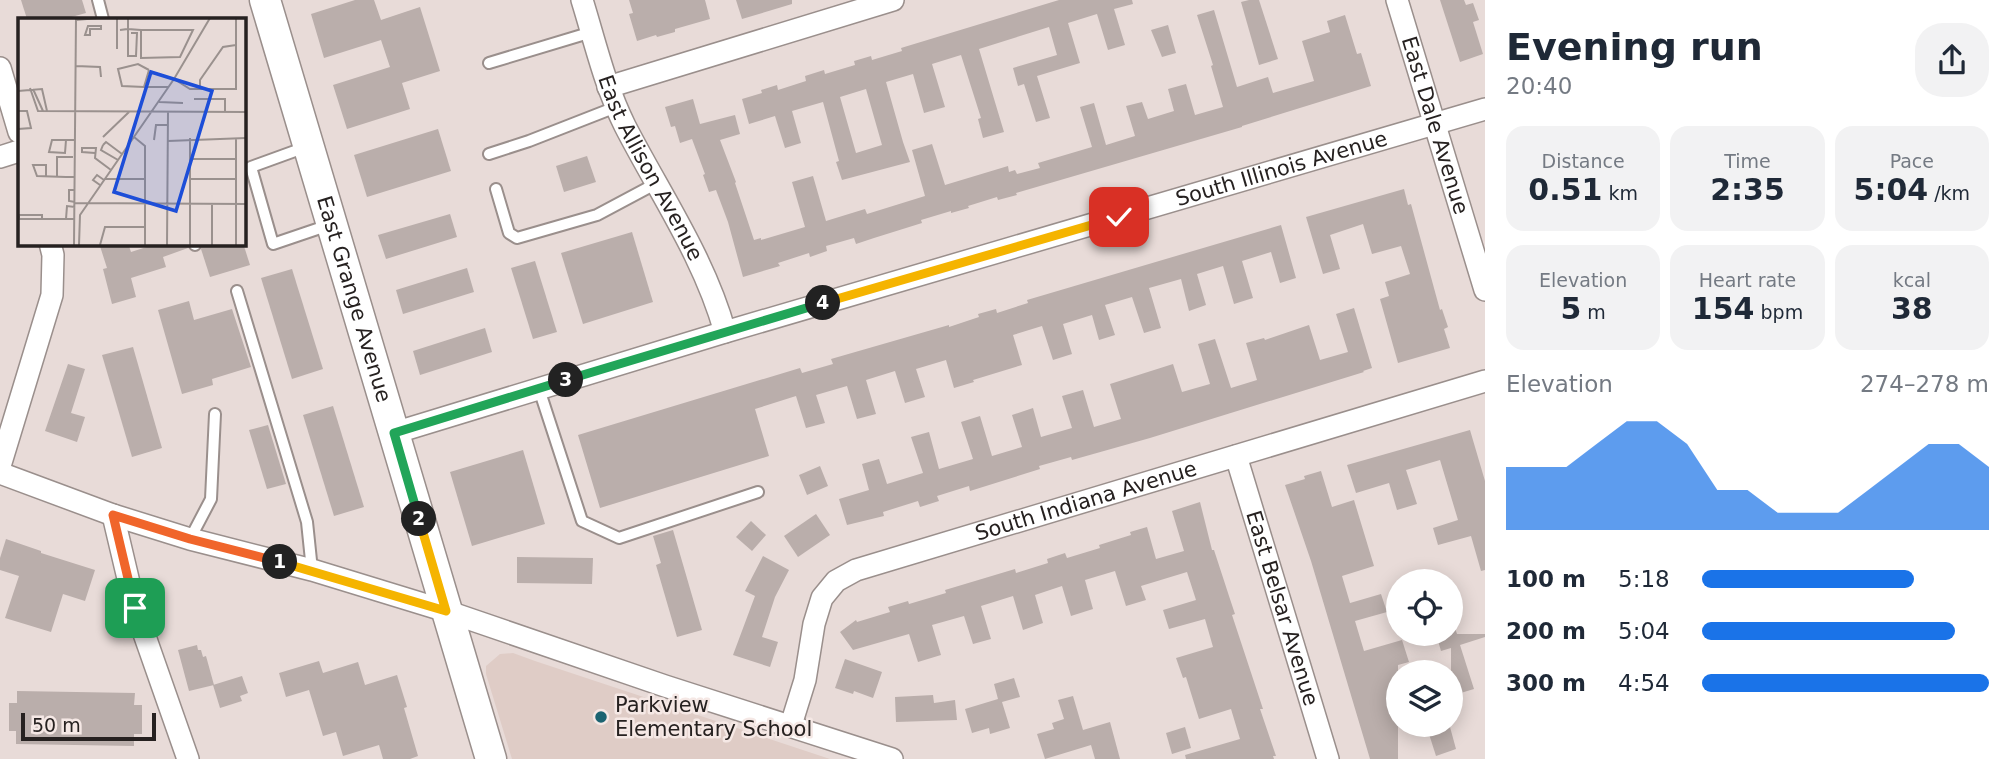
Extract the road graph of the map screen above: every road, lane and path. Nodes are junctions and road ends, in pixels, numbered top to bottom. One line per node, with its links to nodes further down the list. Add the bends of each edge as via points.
1 (98, 0): 7 (lane)
2 (265, 0): 16 (street, East Grange Avenue)
3 (582, 0): 8 (street, East Allison Avenue)
4 (893, 0): 6 (street)
5 (1397, 0): 14 (street, East Dale Avenue)
6 (843, 7): 11 (street)
7 (103, 18)
8 (592, 32): 9 (lane); 11 (street, East Allison Avenue)
9 (489, 63)
10 (0, 68): 15 (street)
11 (608, 87): 12 (street, East Allison Avenue)
12 (617, 107): 18 (lane); 21 (street, East Allison Avenue)
13 (1485, 109): 14 (street, South Illinois Avenue)
14 (1434, 125): 25 (street, East Dale Avenue); 27 (street, South Illinois Avenue)
15 (18, 129)
16 (309, 146): 20 (lane); 23 (street, East Grange Avenue)
17 (18, 151): 19 (street)
18 (489, 154)
19 (0, 157)
20 (247, 166): 23 (lane, via 273,244)
21 (657, 183): 22 (lane, via 597,215 517,238 509,233); 27 (street, East Allison Avenue, via 704,271)
22 (496, 189)
23 (332, 224): 31 (street, East Grange Avenue)
24 (50, 245): 33 (street, via 52,295)
25 (1485, 290)
26 (237, 291): 38 (lane, via 307,522)
27 (725, 331): 29 (street, South Illinois Avenue)
28 (1485, 382): 32 (street, South Indiana Avenue)
29 (539, 388): 31 (street, South Illinois Avenue); 35 (lane, via 582,521 619,538)
30 (215, 414): 37 (lane, via 211,499)
31 (394, 433): 39 (street, East Grange Avenue)
32 (1236, 456): 40 (street, South Indiana Avenue, via 856,570 836,582 822,598); 44 (street, East Belsar Avenue)
33 (0, 466)
34 (0, 473): 36 (street)
35 (758, 492)
36 (113, 515): 37 (street); 41 (street, via 135,608)
37 (190, 539): 38 (street)
38 (312, 570): 39 (street)
39 (446, 611): 40 (street); 42 (street, East Grange Avenue)
40 (791, 725): 43 (street)
41 (188, 759)
42 (491, 759)
43 (892, 759)
44 (1328, 759)

